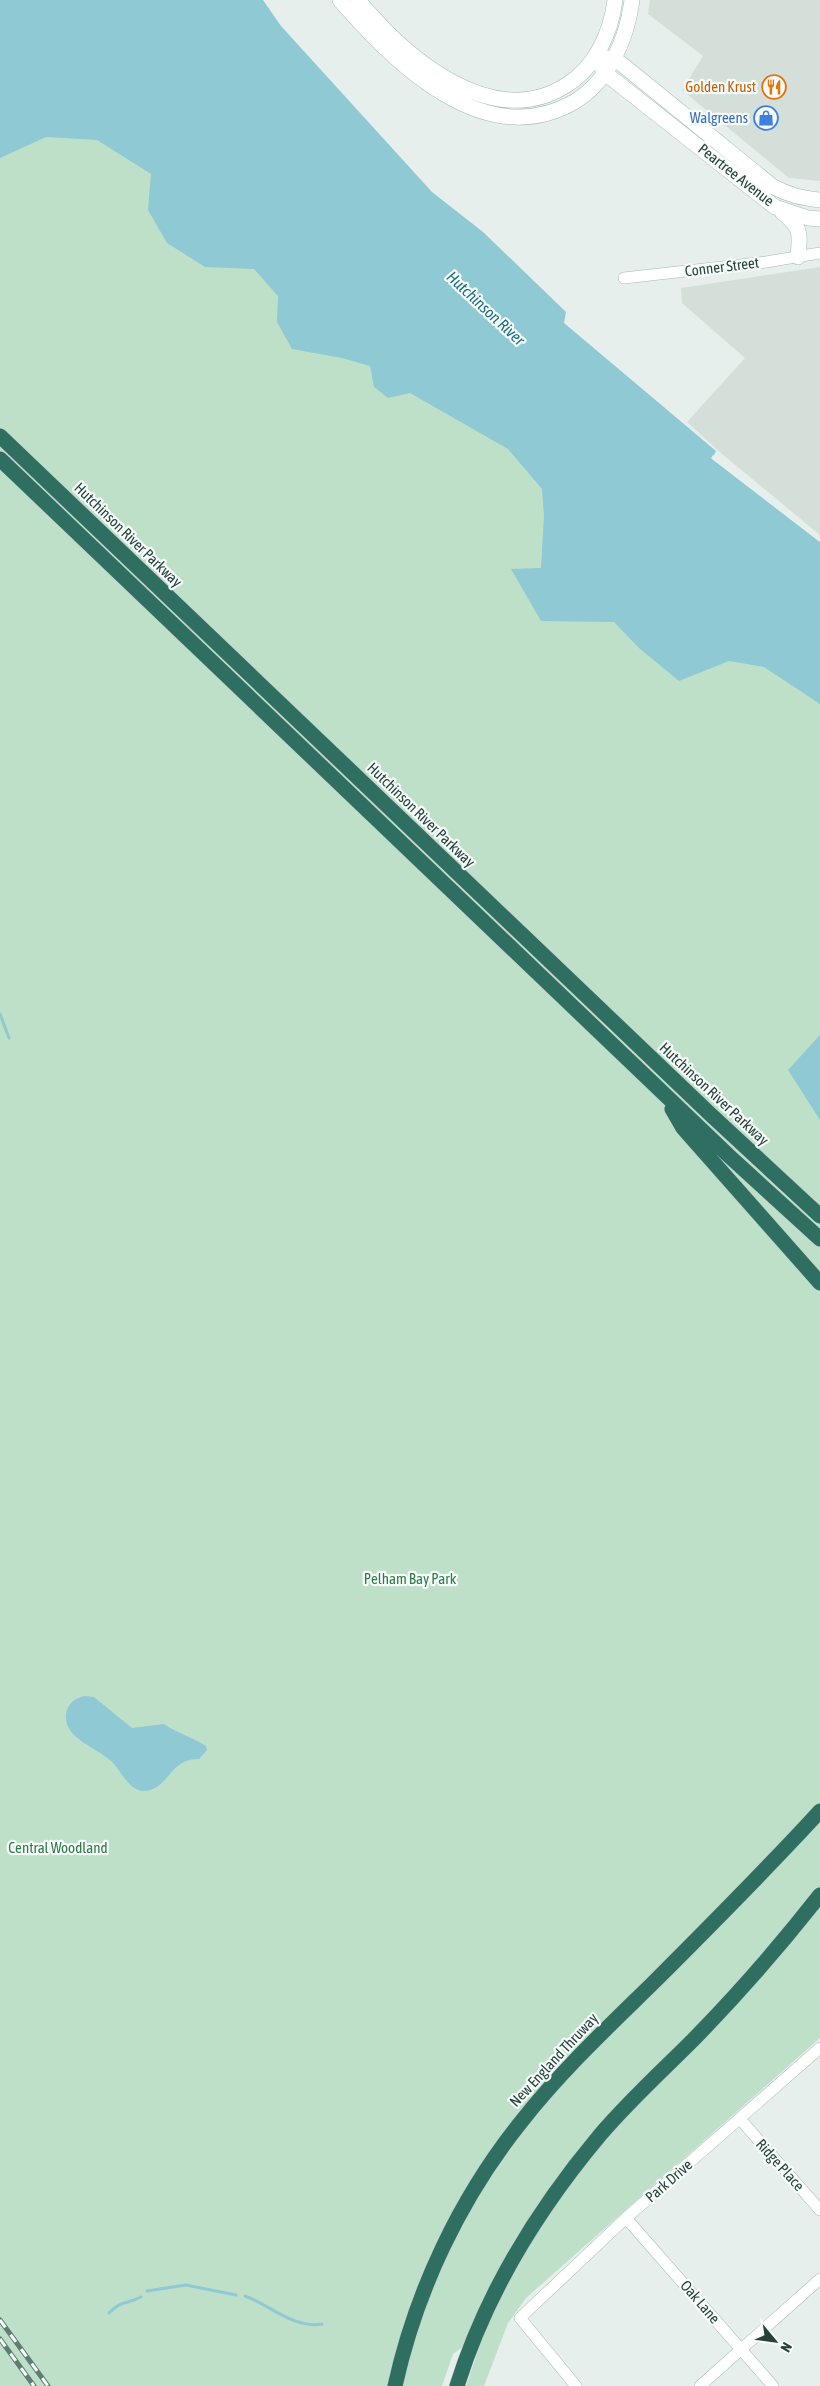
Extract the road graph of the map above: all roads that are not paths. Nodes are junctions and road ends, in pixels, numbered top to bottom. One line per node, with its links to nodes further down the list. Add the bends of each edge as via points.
1 (340, 0): 7 (main road, via 366,29 414,72 450,97 489,114 512,118 549,113 583,96)
2 (358, 0): 5 (main road, via 383,28 422,61 465,90 483,96 512,101 546,96 574,80)
3 (615, 0): 5 (main road, via 608,30)
4 (632, 0): 6 (main road, via 628,26)
5 (595, 57): 6 (main road); 7 (main road, Peartree Avenue)
6 (613, 58): 7 (main road); 8 (main road, Peartree Avenue, via 772,186 799,198)
7 (605, 73): 9 (main road, Peartree Avenue)
8 (820, 200)
9 (775, 207): 10 (main road, Peartree Avenue); 12 (main road, via 798,228)
10 (820, 219)
11 (820, 253): 12 (street, Conner Street)
12 (798, 257): 13 (street, Conner Street)
13 (624, 278)
14 (0, 436): 17 (highway, Hutchinson River Parkway)
15 (0, 460): 16 (highway)
16 (661, 1091): 18 (highway); 19 (highway, via 683,1128)
17 (820, 1216)
18 (820, 1239)
19 (820, 1283)
20 (820, 1811): 28 (highway, New England Thruway, via 744,1893 555,2081 520,2123 479,2182 445,2242 411,2325)
21 (820, 1895): 29 (highway, via 747,1982 614,2120 568,2174 498,2285)
22 (820, 2048): 23 (street, Park Drive)
23 (740, 2119): 24 (street, Ridge Place); 25 (street, Park Drive)
24 (820, 2210)
25 (626, 2218): 27 (street, Oak Lane); 30 (street, Park Drive, via 520,2318)
26 (820, 2279): 27 (street)
27 (741, 2350): 31 (street); 32 (street, Oak Lane)
28 (395, 2386)
29 (457, 2386)
30 (576, 2386)
31 (700, 2386)
32 (773, 2386)

